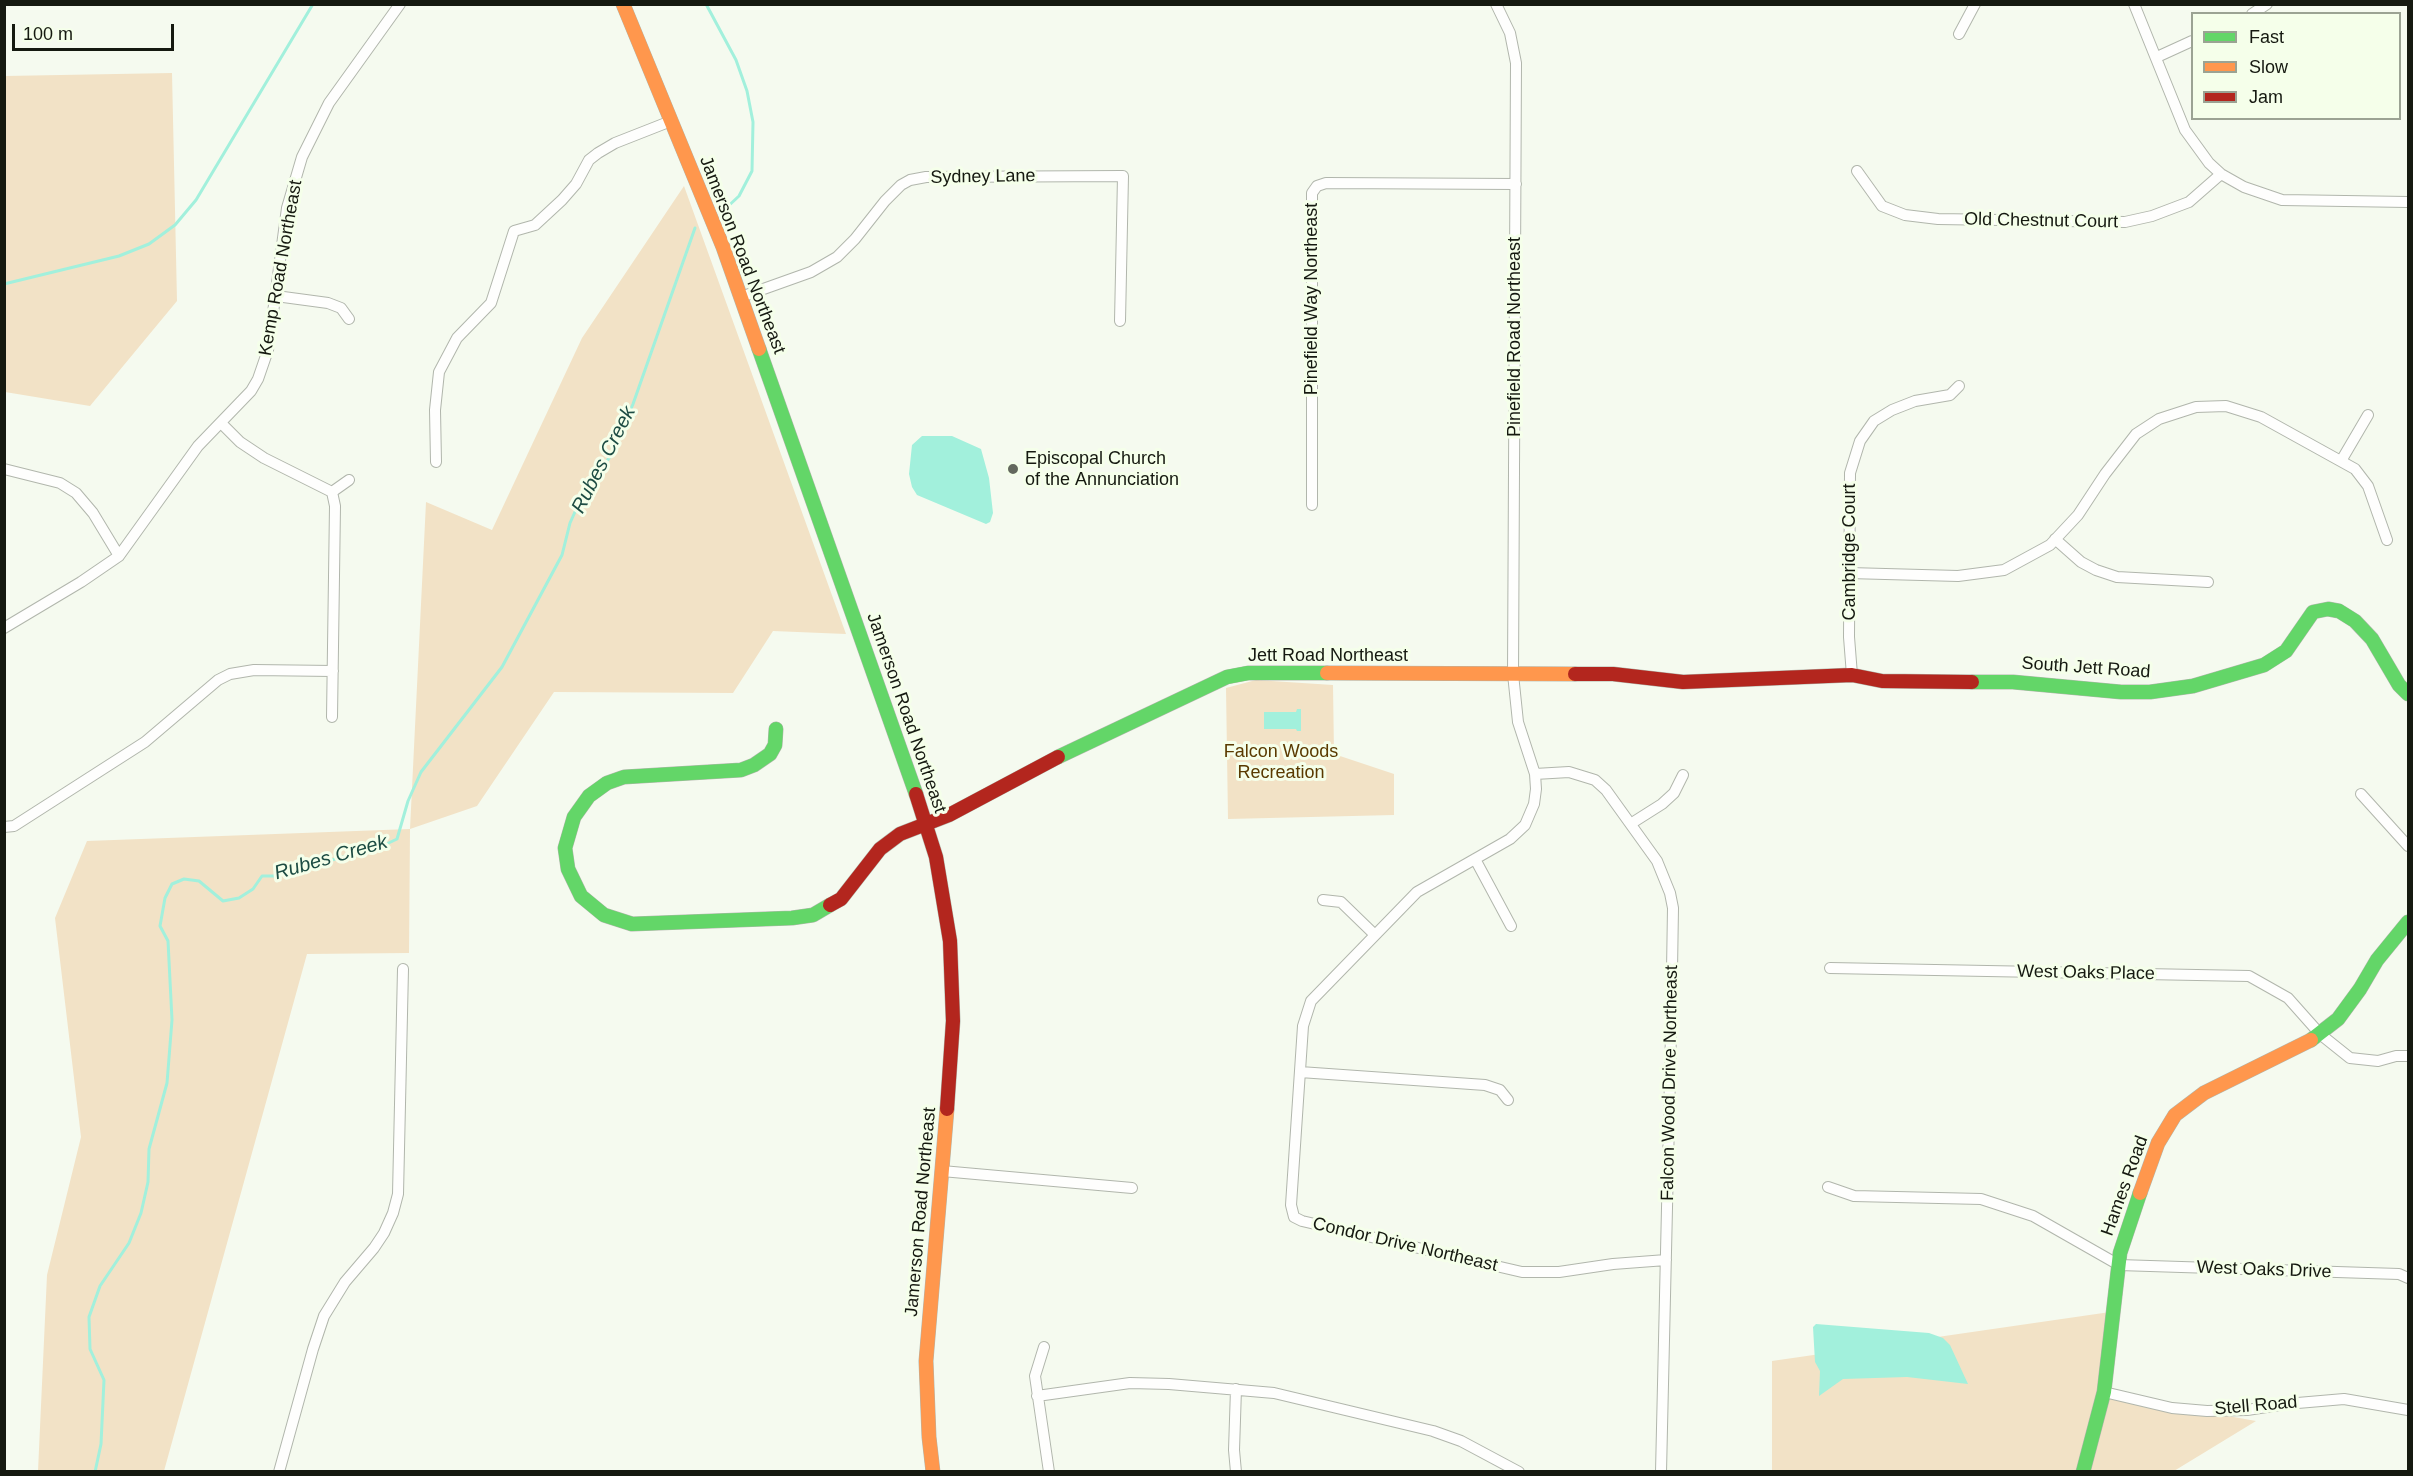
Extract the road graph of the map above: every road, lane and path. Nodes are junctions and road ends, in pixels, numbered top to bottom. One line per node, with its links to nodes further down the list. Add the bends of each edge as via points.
1 (400, 4): 14 (street, Kemp Road Northeast, via 329,103 302,157 288,208)
2 (623, 4): 9 (street, Jamerson Road Northeast)
3 (1496, 4): 12 (street, Pinefield Road Northeast, via 1510,33 1516,63)
4 (1975, 4): 6 (street)
5 (2134, 4): 8 (street)
6 (1959, 34)
7 (2191, 42): 8 (street)
8 (2157, 57): 10 (street, via 2185,130)
9 (671, 121): 15 (street, Jamerson Road Northeast); 22 (street, via 598,153 562,200 535,225 514,231 490,303 457,338 440,372 435,411)
10 (2221, 174): 11 (street, Old Chestnut Court, via 2189,202 2125,222 1905,215 1882,206); 13 (street, via 2282,200)
11 (1860, 176)
12 (1516, 184): 26 (street, Pinefield Way Northeast, via 1338,183 1317,186 1312,193); 34 (street, Pinefield Road Northeast)
13 (2409, 202)
14 (276, 296): 16 (street, via 328,303 341,308); 20 (street, Kemp Road Northeast, via 264,366 251,391)
15 (741, 297): 17 (street, Sydney Lane, via 811,272 837,257 885,201 910,180 1123,176); 43 (street, Jamerson Road Northeast)
16 (349, 319)
17 (1120, 321)
18 (1959, 386): 30 (street, Cambridge Court, via 1950,395 1892,410 1874,421 1860,441 1850,472)
19 (2368, 415): 21 (street)
20 (221, 423): 25 (street, via 258,454); 29 (street, Kemp Road Northeast, via 176,474)
21 (2341, 461): 27 (street, via 2261,417 2226,406 2196,407 2160,419 2136,434 2078,515); 28 (street, via 2355,469 2368,486)
22 (436, 462)
23 (4, 469): 29 (street, via 60,483 76,493)
24 (349, 480): 25 (street)
25 (332, 492): 33 (street)
26 (1312, 505)
27 (2055, 539): 30 (street, via 2004,570 1958,576); 31 (street, via 2080,562 2117,578)
28 (2387, 540)
29 (119, 556): 32 (street, Kemp Road Northeast)
30 (1850, 573): 35 (street, Cambridge Court)
31 (2208, 582)
32 (4, 628)
33 (333, 671): 38 (street); 45 (street, via 254,669 230,674 145,742 14,826)
34 (1513, 674): 36 (street, Jett Road Northeast, via 1613,674 1683,682); 40 (street, Condor Drive Northeast, via 1518,722); 43 (street, Jett Road Northeast, via 1248,673 1227,677)
35 (1852, 675): 36 (street, South Jett Road); 37 (street, South Jett Road, via 1882,681 2013,682 2121,692 2174,690 2264,665 2286,651 2313,612 2328,609 2355,621)
36 (1764, 679)
37 (2409, 694)
38 (332, 717)
39 (776, 729): 43 (street, Jett Road Northeast, via 770,754 741,770 624,777 589,796 574,818 566,848 568,869 581,896 604,915 632,924 813,915 847,894 889,841)
40 (1534, 774): 44 (street, Falcon Wood Drive Northeast, via 1569,772 1596,780); 47 (street, Condor Drive Northeast, via 1534,804 1525,825 1510,839)
41 (1683, 775): 44 (street, via 1674,793)
42 (2361, 794): 46 (street)
43 (926, 823): 58 (street, Jamerson Road Northeast, via 944,898 952,974 951,1062)
44 (1632, 823): 61 (street, Falcon Wood Drive Northeast, via 1657,861 1673,908)
45 (4, 827)
46 (2409, 846)
47 (1475, 859): 50 (street); 51 (street, Condor Drive Northeast, via 1417,892)
48 (1323, 900): 51 (street, via 1341,902)
49 (2409, 922): 54 (street, Hames Road, via 2377,960 2350,1005)
50 (1511, 926)
51 (1374, 934): 56 (street, Condor Drive Northeast, via 1311,1001 1303,1026)
52 (1830, 968): 54 (street, West Oaks Place, via 2249,976 2288,998)
53 (403, 969): 69 (street, via 398,1194 384,1233 324,1316)
54 (2320, 1034): 55 (street, West Oaks Place, via 2350,1059 2378,1061); 62 (street, Hames Road, via 2221,1083 2175,1115 2143,1180)
55 (2409, 1056)
56 (1300, 1072): 57 (street, via 1485,1085 1500,1090); 61 (street, Condor Drive Northeast, via 1291,1205 1294,1217 1522,1272 1559,1272)
57 (1508, 1100)
58 (942, 1171): 60 (street); 70 (street, Jamerson Road Northeast, via 926,1361)
59 (1828, 1187): 62 (street, via 1854,1196 1981,1199 2032,1216)
60 (1132, 1188)
61 (1666, 1260): 74 (street, Falcon Wood Drive Northeast)
62 (2119, 1265): 63 (street, West Oaks Drive, via 2399,1274); 66 (street, Hames Road)
63 (2409, 1278)
64 (1044, 1347): 67 (street, via 1035,1376)
65 (1236, 1389): 67 (street, via 1130,1383); 72 (street); 73 (street, via 1296,1397 1433,1431 1461,1441)
66 (2104, 1392): 68 (street, Stell Road, via 2172,1408 2206,1411 2344,1399); 75 (street, Hames Road)
67 (1037, 1396): 71 (street)
68 (2409, 1410)
69 (279, 1472)
70 (933, 1472)
71 (1049, 1472)
72 (1236, 1472)
73 (1519, 1472)
74 (1661, 1472)
75 (2083, 1472)

